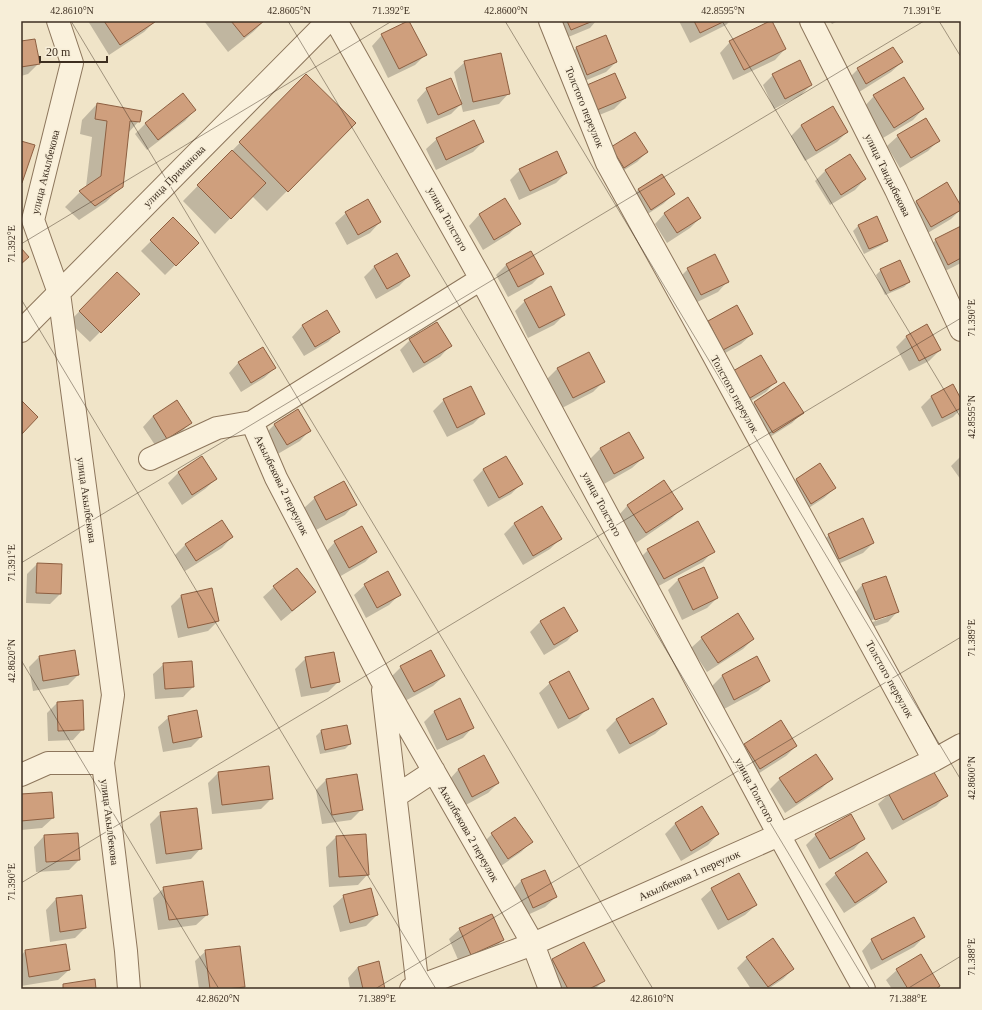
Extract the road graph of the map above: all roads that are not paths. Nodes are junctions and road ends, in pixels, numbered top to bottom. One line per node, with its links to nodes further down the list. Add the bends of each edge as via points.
1 (58, 21): 7 (street, улица Акылбекова, via 72,63 33,220)
2 (328, 21): 7 (street, улица Приманова)
3 (336, 21): 6 (street, улица Толстого)
4 (550, 21): 14 (street, Толстого переулок, via 607,163)
5 (811, 21): 8 (street, улица Тандыбекова, via 896,190)
6 (481, 279): 10 (street, Акылбекова 2 переулок); 19 (street, улица Толстого)
7 (59, 292): 9 (street, улица Приманова); 15 (street, улица Акылбекова, via 113,695)
8 (961, 330)
9 (21, 331)
10 (252, 422): 11 (street, via 217,428); 12 (street, Акылбекова 2 переулок, via 276,478)
11 (150, 459)
12 (382, 681): 16 (street, Акылбекова 2 переулок); 18 (street, Акылбекова 2 переулок)
13 (961, 745): 14 (street, Акылбекова 1 переулок)
14 (934, 760): 19 (street, Акылбекова 1 переулок)
15 (103, 763): 17 (street, via 48,763); 22 (street, улица Акылбекова)
16 (434, 771): 18 (street); 20 (street, Акылбекова 2 переулок)
17 (21, 775)
18 (396, 796): 21 (street, Акылбекова 2 переулок)
19 (779, 835): 20 (street, Акылбекова 1 переулок); 24 (street, улица Толстого)
20 (532, 944): 21 (street, Акылбекова 1 переулок); 23 (street, Акылбекова 2 переулок)
21 (416, 988)
22 (129, 989)
23 (550, 989)
24 (864, 989)

